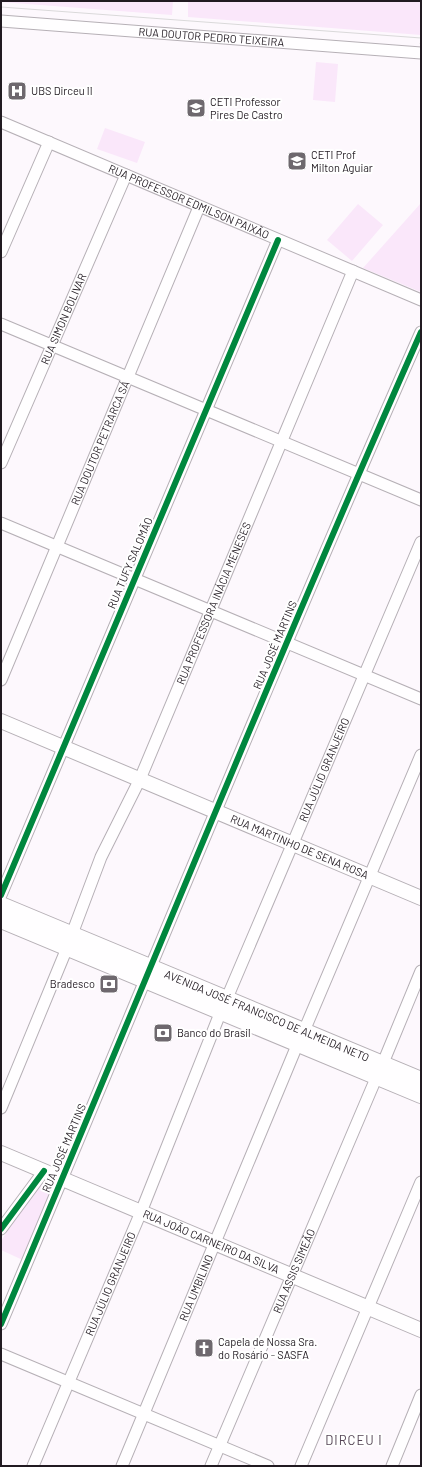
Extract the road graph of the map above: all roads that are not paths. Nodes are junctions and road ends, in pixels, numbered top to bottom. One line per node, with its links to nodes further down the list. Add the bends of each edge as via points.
1 (1, 21): 2 (street, RUA DOUTOR PEDRO TEIXEIRA)
2 (421, 53)
3 (1, 122): 4 (street, RUA PROFESSOR EDMILSON PAIXÃO)
4 (49, 142): 5 (street, RUA PROFESSOR EDMILSON PAIXÃO); 8 (street)
5 (126, 175): 6 (street, RUA PROFESSOR EDMILSON PAIXÃO); 13 (street, RUA SIMON BOLIVAR)
6 (199, 207): 7 (street, RUA PROFESSOR EDMILSON PAIXÃO); 14 (street, RUA DOUTOR PETRARCA SÁ)
7 (278, 240): 9 (street, RUA PROFESSOR EDMILSON PAIXÃO); 15 (street, RUA TUFY SALOMÃO)
8 (1, 252)
9 (353, 271): 10 (street, RUA PROFESSOR EDMILSON PAIXÃO); 16 (street, RUA PROFESSORA INÁCIA MENESES)
10 (421, 300)
11 (1, 324): 13 (street)
12 (421, 332): 18 (street, RUA JOSÉ MARTINS)
13 (53, 346): 14 (street); 17 (street, RUA SIMON BOLIVAR)
14 (128, 378): 15 (street); 22 (street, RUA DOUTOR PETRARCA SÁ)
15 (206, 410): 16 (street); 23 (street, RUA TUFY SALOMÃO)
16 (282, 442): 18 (street); 24 (street, RUA PROFESSORA INÁCIA MENESES)
17 (1, 463)
18 (358, 474): 19 (street); 25 (street, RUA JOSÉ MARTINS)
19 (421, 500)
20 (1, 523): 22 (street)
21 (421, 542): 26 (street, RUA JÚLIO GRANJEIRO)
22 (57, 546): 23 (street); 27 (street, RUA DOUTOR PETRARCA SÁ)
23 (134, 579): 24 (street); 30 (street, RUA TUFY SALOMÃO)
24 (211, 611): 25 (street); 32 (street, RUA PROFESSORA INÁCIA MENESES)
25 (287, 643): 26 (street); 33 (street, RUA JOSÉ MARTINS)
26 (364, 674): 28 (street); 34 (street, RUA JÚLIO GRANJEIRO)
27 (1, 680)
28 (421, 699)
29 (1, 721): 30 (street, RUA MARTINHO DE SENA ROSA)
30 (64, 747): 32 (street, RUA MARTINHO DE SENA ROSA); 36 (street, RUA TUFY SALOMÃO)
31 (421, 755): 35 (street, RUA UMBILINO)
32 (140, 779): 33 (street, RUA MARTINHO DE SENA ROSA); 40 (street, RUA PROFESSORA INÁCIA MENESES, via 101,857)
33 (215, 812): 34 (street, RUA MARTINHO DE SENA ROSA); 42 (street, RUA JOSÉ MARTINS)
34 (293, 844): 35 (street, RUA MARTINHO DE SENA ROSA); 43 (street, RUA JÚLIO GRANJEIRO)
35 (370, 876): 37 (street, RUA MARTINHO DE SENA ROSA); 44 (street, RUA UMBILINO)
36 (1, 895)
37 (421, 898)
38 (1, 905): 40 (main road, AVENIDA JOSÉ FRANCISCO DE ALMEIDA NETO)
39 (1, 920): 40 (main road, AVENIDA JOSÉ FRANCISCO DE ALMEIDA NETO)
40 (69, 941): 42 (main road, AVENIDA JOSÉ FRANCISCO DE ALMEIDA NETO); 48 (street, RUA PROFESSORA INÁCIA MENESES)
41 (421, 971): 45 (street, RUA ASSIS SIMEÃO)
42 (148, 974): 43 (main road, AVENIDA JOSÉ FRANCISCO DE ALMEIDA NETO); 51 (street, RUA JOSÉ MARTINS)
43 (224, 1005): 44 (main road, AVENIDA JOSÉ FRANCISCO DE ALMEIDA NETO); 53 (street, RUA JÚLIO GRANJEIRO)
44 (301, 1037): 45 (main road, AVENIDA JOSÉ FRANCISCO DE ALMEIDA NETO); 55 (street, RUA UMBILINO)
45 (380, 1070): 46 (main road, AVENIDA JOSÉ FRANCISCO DE ALMEIDA NETO); 47 (main road, AVENIDA JOSÉ FRANCISCO DE ALMEIDA NETO); 56 (street, RUA ASSIS SIMEÃO)
46 (421, 1080)
47 (421, 1095)
48 (1, 1108)
49 (1, 1153): 50 (street, RUA JOÃO CARNEIRO DA SILVA)
50 (44, 1171): 51 (street, RUA JOÃO CARNEIRO DA SILVA); 54 (street)
51 (62, 1179): 53 (street, RUA JOÃO CARNEIRO DA SILVA); 58 (street, RUA JOSÉ MARTINS)
52 (421, 1182): 57 (street)
53 (141, 1212): 55 (street, RUA JOÃO CARNEIRO DA SILVA); 61 (street, RUA JÚLIO GRANJEIRO)
54 (1, 1229)
55 (214, 1243): 56 (street, RUA JOÃO CARNEIRO DA SILVA); 63 (street, RUA UMBILINO)
56 (291, 1275): 57 (street, RUA JOÃO CARNEIRO DA SILVA); 64 (street, RUA ASSIS SIMEÃO)
57 (368, 1308): 59 (street, RUA JOÃO CARNEIRO DA SILVA); 69 (street)
58 (1, 1324)
59 (421, 1330)
60 (1, 1354): 61 (street)
61 (67, 1382): 63 (street); 65 (street, RUA JÚLIO GRANJEIRO)
62 (421, 1395): 70 (street)
63 (144, 1414): 64 (street); 66 (street, RUA UMBILINO)
64 (219, 1446): 67 (street, RUA ASSIS SIMEÃO); 68 (street)
65 (33, 1466)
66 (122, 1466)
67 (211, 1466)
68 (268, 1466)
69 (301, 1466)
70 (392, 1466)

